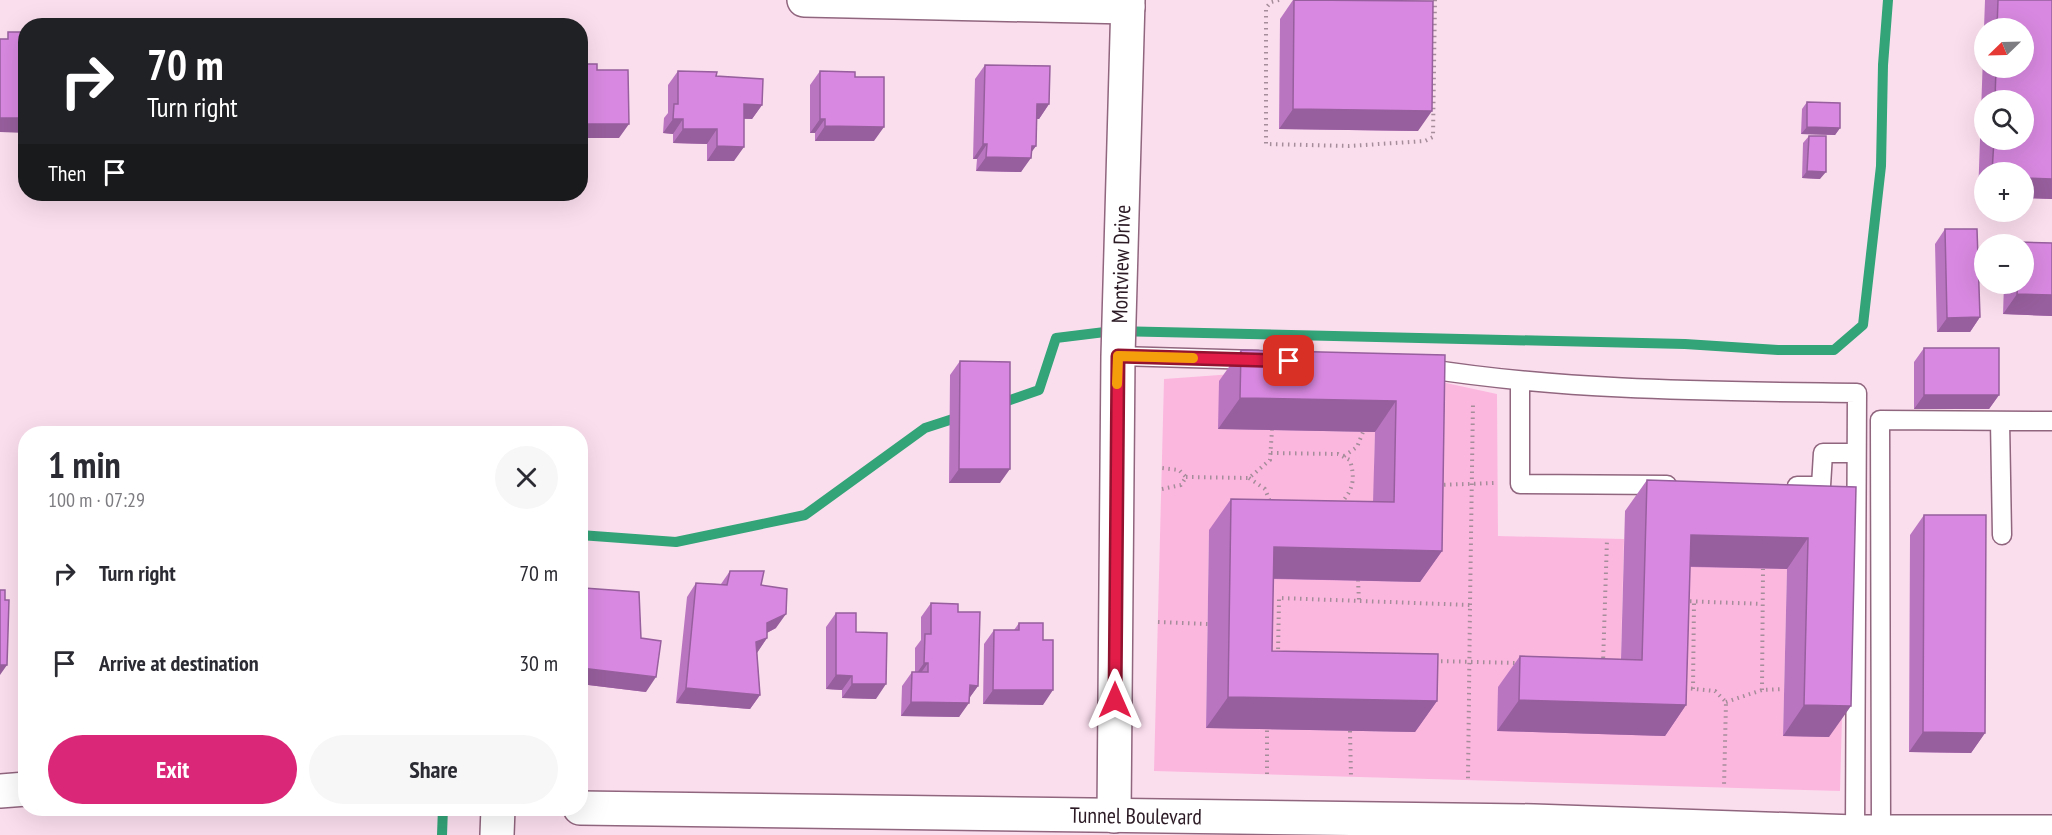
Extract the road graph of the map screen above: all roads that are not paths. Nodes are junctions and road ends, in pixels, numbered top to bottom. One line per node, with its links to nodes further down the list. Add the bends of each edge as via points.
1 (804, 0): 2 (street)
2 (1128, 4): 3 (street, Montview Drive)
3 (1118, 356): 4 (lane); 17 (street, Montview Drive)
4 (1277, 360)
5 (1409, 366): 6 (lane)
6 (1520, 381): 9 (lane, via 1674,390 1857,393); 10 (lane, via 1520,484)
7 (2000, 421): 8 (lane); 12 (lane); 19 (lane, via 1880,420)
8 (2052, 421)
9 (1856, 453): 11 (lane, via 1823,453 1821,486); 19 (lane)
10 (1682, 485)
11 (1775, 486)
12 (2002, 536)
13 (18, 790): 14 (street)
14 (0, 791)
15 (588, 808): 17 (street, Tunnel Boulevard)
16 (498, 816): 22 (street)
17 (1114, 816): 18 (street, Tunnel Boulevard)
18 (1534, 828): 21 (street, Tunnel Boulevard)
19 (1868, 832): 20 (street, Tunnel Boulevard); 21 (street, Tunnel Boulevard)
20 (2052, 832)
21 (1798, 833)
22 (497, 835)

